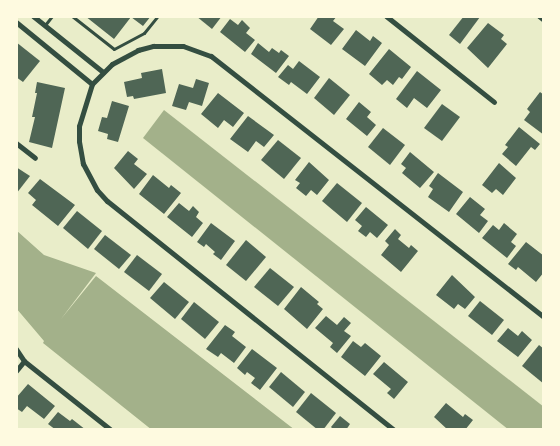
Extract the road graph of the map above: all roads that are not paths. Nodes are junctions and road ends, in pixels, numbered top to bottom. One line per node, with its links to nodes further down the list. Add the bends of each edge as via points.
1 (33, 16): 9 (street)
2 (52, 16): 9 (lane)
3 (72, 16): 4 (lane, via 114,49 144,33)
4 (158, 16)
5 (386, 16): 12 (street)
6 (539, 16): 7 (street)
7 (544, 20)
8 (16, 22): 11 (street)
9 (44, 26): 10 (street)
10 (103, 72): 11 (street); 15 (street, via 125,56 153,46 183,46 211,56)
11 (92, 84): 20 (street, via 82,112 79,141 83,164 97,190)
12 (494, 102)
13 (16, 143): 14 (street)
14 (35, 158)
15 (544, 318)
16 (16, 349): 17 (street)
17 (24, 361): 18 (street); 19 (street)
18 (16, 371)
19 (111, 430)
20 (394, 430)

